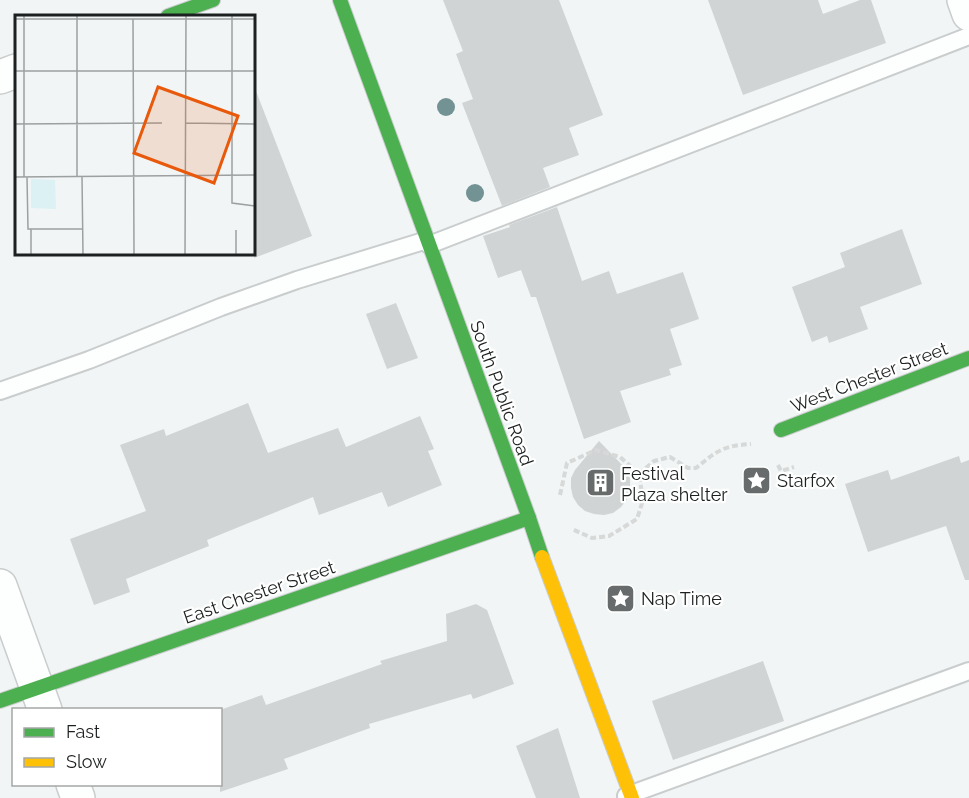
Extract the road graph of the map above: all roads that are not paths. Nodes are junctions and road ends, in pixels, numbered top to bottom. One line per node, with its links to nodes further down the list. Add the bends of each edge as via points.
1 (213, 0): 5 (street)
2 (340, 0): 9 (street, South Public Road)
3 (964, 0): 4 (street)
4 (969, 14)
5 (171, 15)
6 (969, 36): 9 (lane)
7 (15, 71): 8 (street)
8 (0, 77)
9 (428, 242): 11 (lane, via 297,280); 13 (street, South Public Road)
10 (969, 358): 12 (street, West Chester Street)
11 (0, 391)
12 (781, 430)
13 (530, 518): 16 (street, East Chester Street); 18 (street, South Public Road)
14 (0, 586): 16 (street)
15 (969, 671): 18 (lane)
16 (41, 699): 17 (street, East Chester Street)
17 (0, 701)
18 (628, 797)

